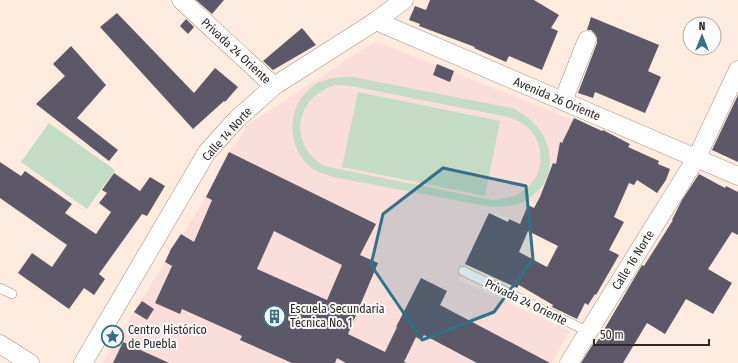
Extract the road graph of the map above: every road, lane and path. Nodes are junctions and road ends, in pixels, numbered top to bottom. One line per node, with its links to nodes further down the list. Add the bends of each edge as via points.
1 (180, 0): 6 (street, Privada 24 Oriente)
2 (404, 0): 3 (street, Calle 14 Norte)
3 (376, 21): 6 (street, Calle 14 Norte); 7 (street, Avenida 26 Oriente)
4 (587, 40): 7 (street)
5 (738, 70): 8 (street, Calle 16 Norte)
6 (274, 86): 16 (street, Calle 14 Norte, via 236,120 207,152)
7 (563, 101): 8 (street, Avenida 26 Oriente)
8 (697, 157): 9 (street, Avenida 26 Oriente); 13 (street, Calle 16 Norte)
9 (738, 176)
10 (462, 271): 13 (lane, Privada 24 Oriente)
11 (0, 288): 12 (lane)
12 (12, 294)
13 (589, 332): 17 (street, Calle 16 Norte)
14 (0, 344): 15 (street)
15 (30, 363)
16 (83, 363)
17 (569, 363)

